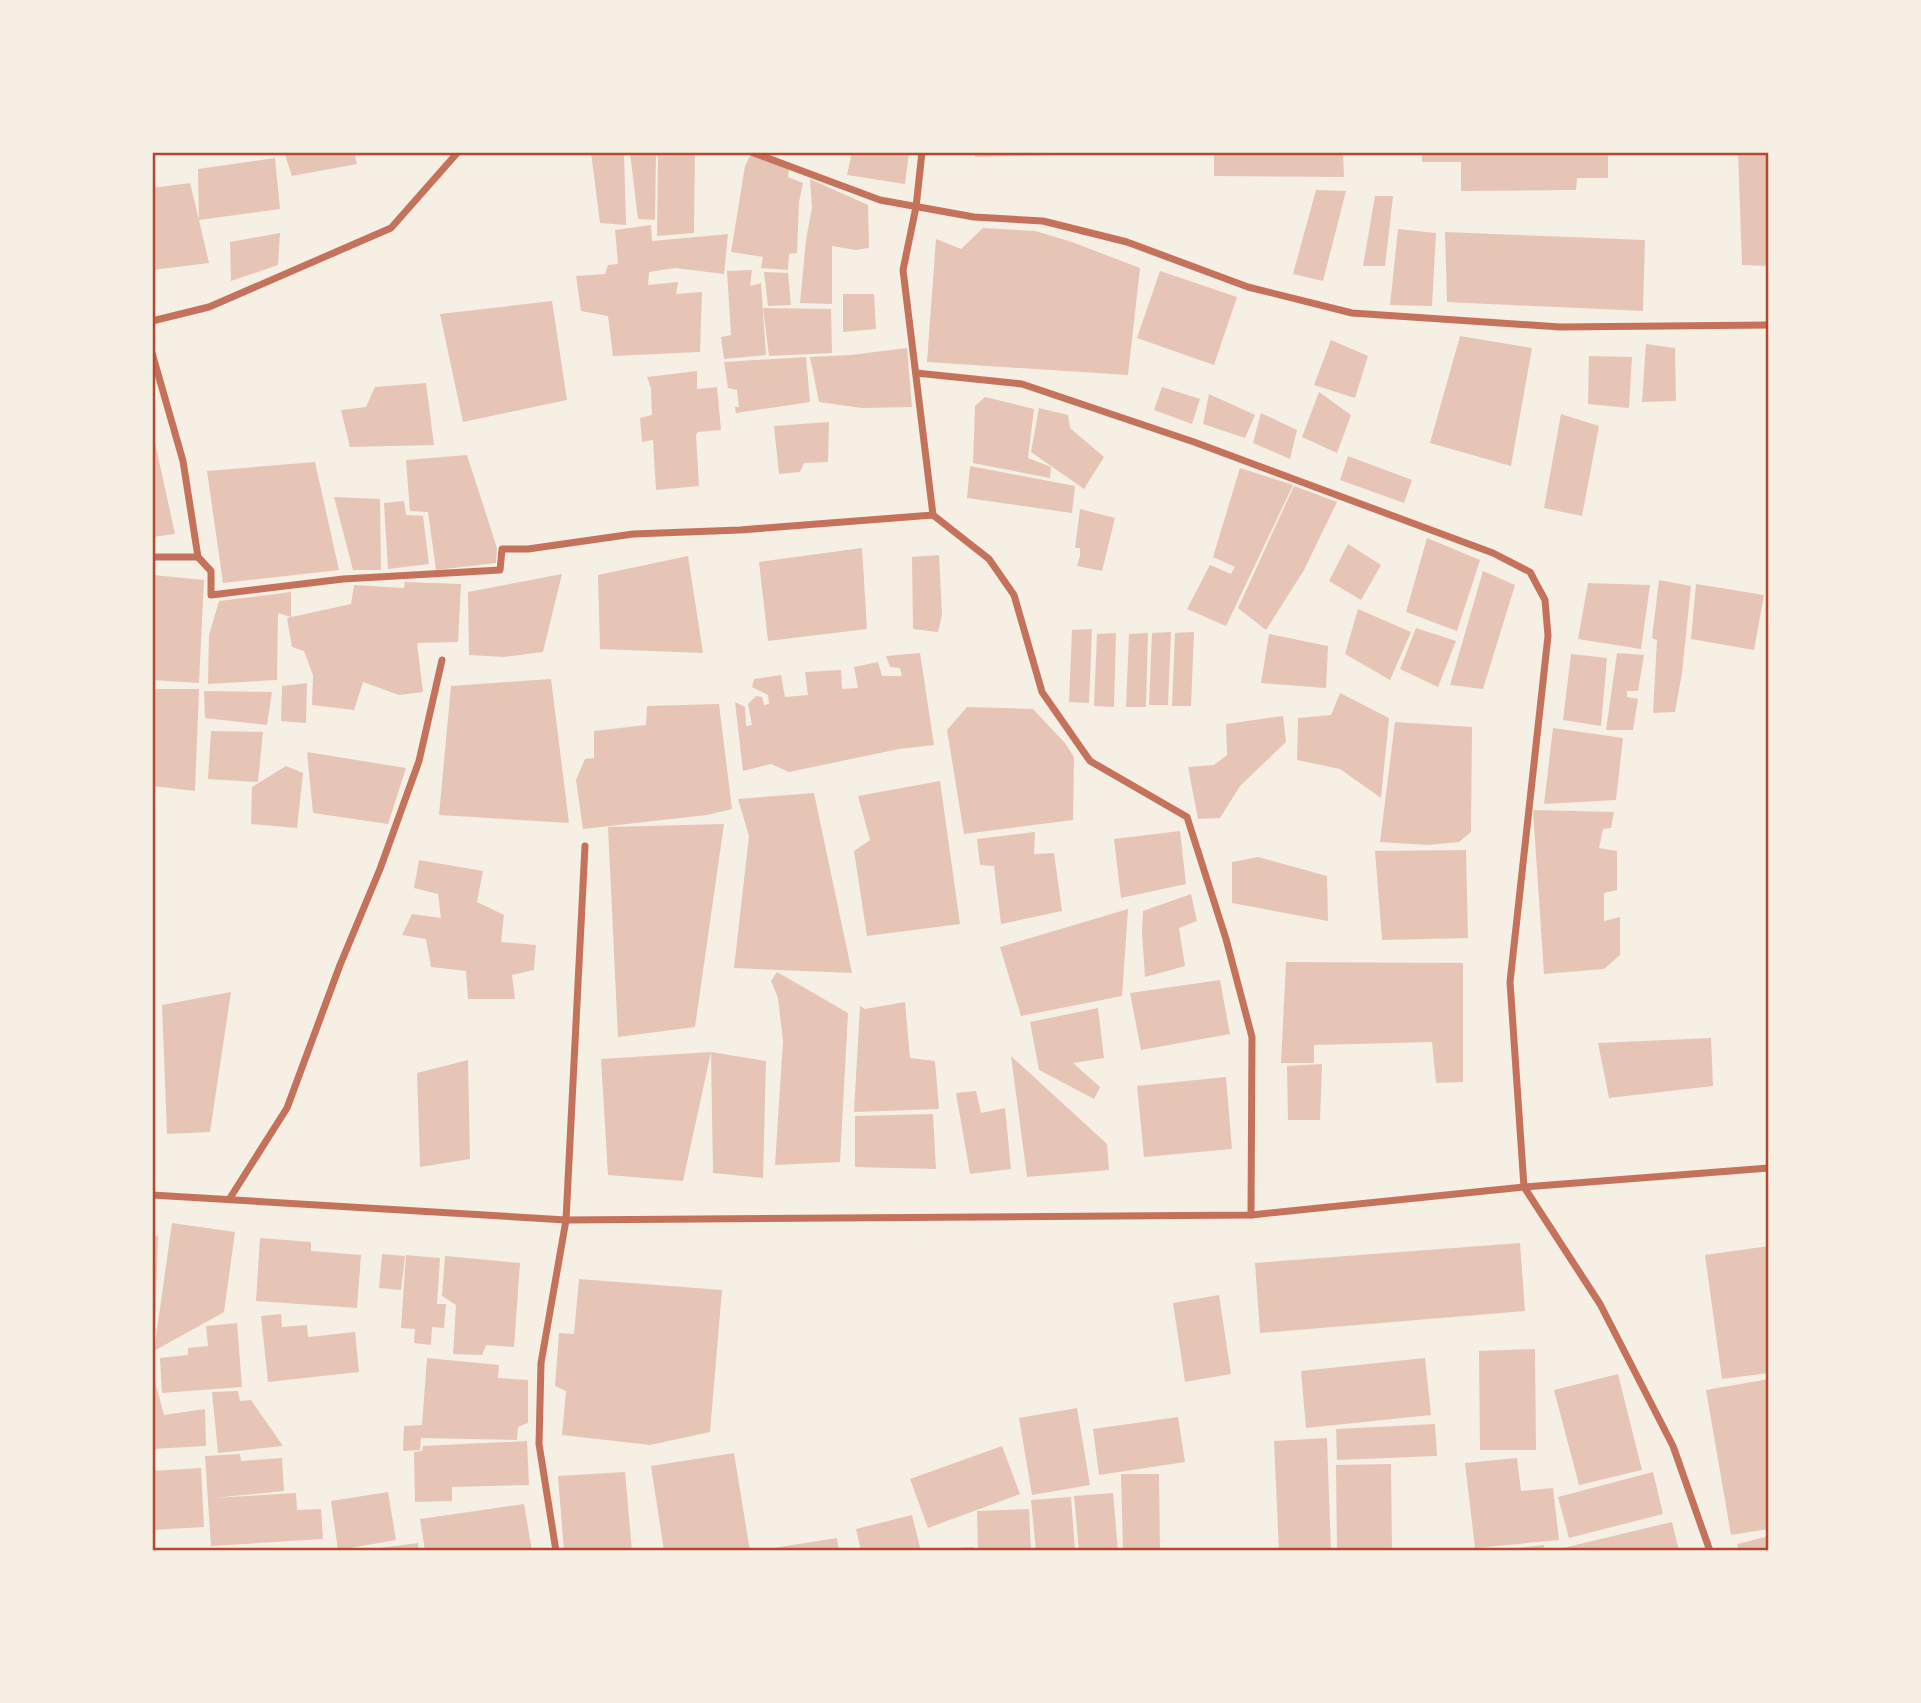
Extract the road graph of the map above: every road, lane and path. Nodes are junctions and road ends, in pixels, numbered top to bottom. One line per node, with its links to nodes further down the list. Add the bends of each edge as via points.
1 (458, 152): 5 (street, via 391,228 209,307)
2 (751, 152): 4 (street, via 880,200)
3 (922, 152): 4 (street)
4 (916, 207): 6 (street, via 974,217 1043,221 1127,242 1248,287 1352,313 1560,327); 8 (street, via 903,270)
5 (152, 321)
6 (1769, 325)
7 (152, 353): 11 (street, via 183,461)
8 (916, 373): 9 (street); 15 (street, via 1022,384 1220,451 1493,553 1531,572 1545,600 1548,636 1510,982)
9 (933, 515): 11 (street, via 633,534 502,549 500,570 318,581 211,595 211,571); 18 (street, via 989,559 1014,595 1042,692 1090,761 1187,817 1252,1037)
10 (152, 556): 11 (street)
11 (198, 557)
12 (442, 660): 17 (street, via 419,761 287,1108)
13 (585, 846): 19 (street)
14 (1769, 1168): 15 (street)
15 (1524, 1187): 18 (street); 21 (street, via 1600,1304 1661,1422)
16 (152, 1195): 17 (street)
17 (230, 1198): 19 (street)
18 (1251, 1216): 19 (street)
19 (566, 1220): 20 (street, via 541,1363 539,1444)
20 (556, 1551)
21 (1710, 1551)

